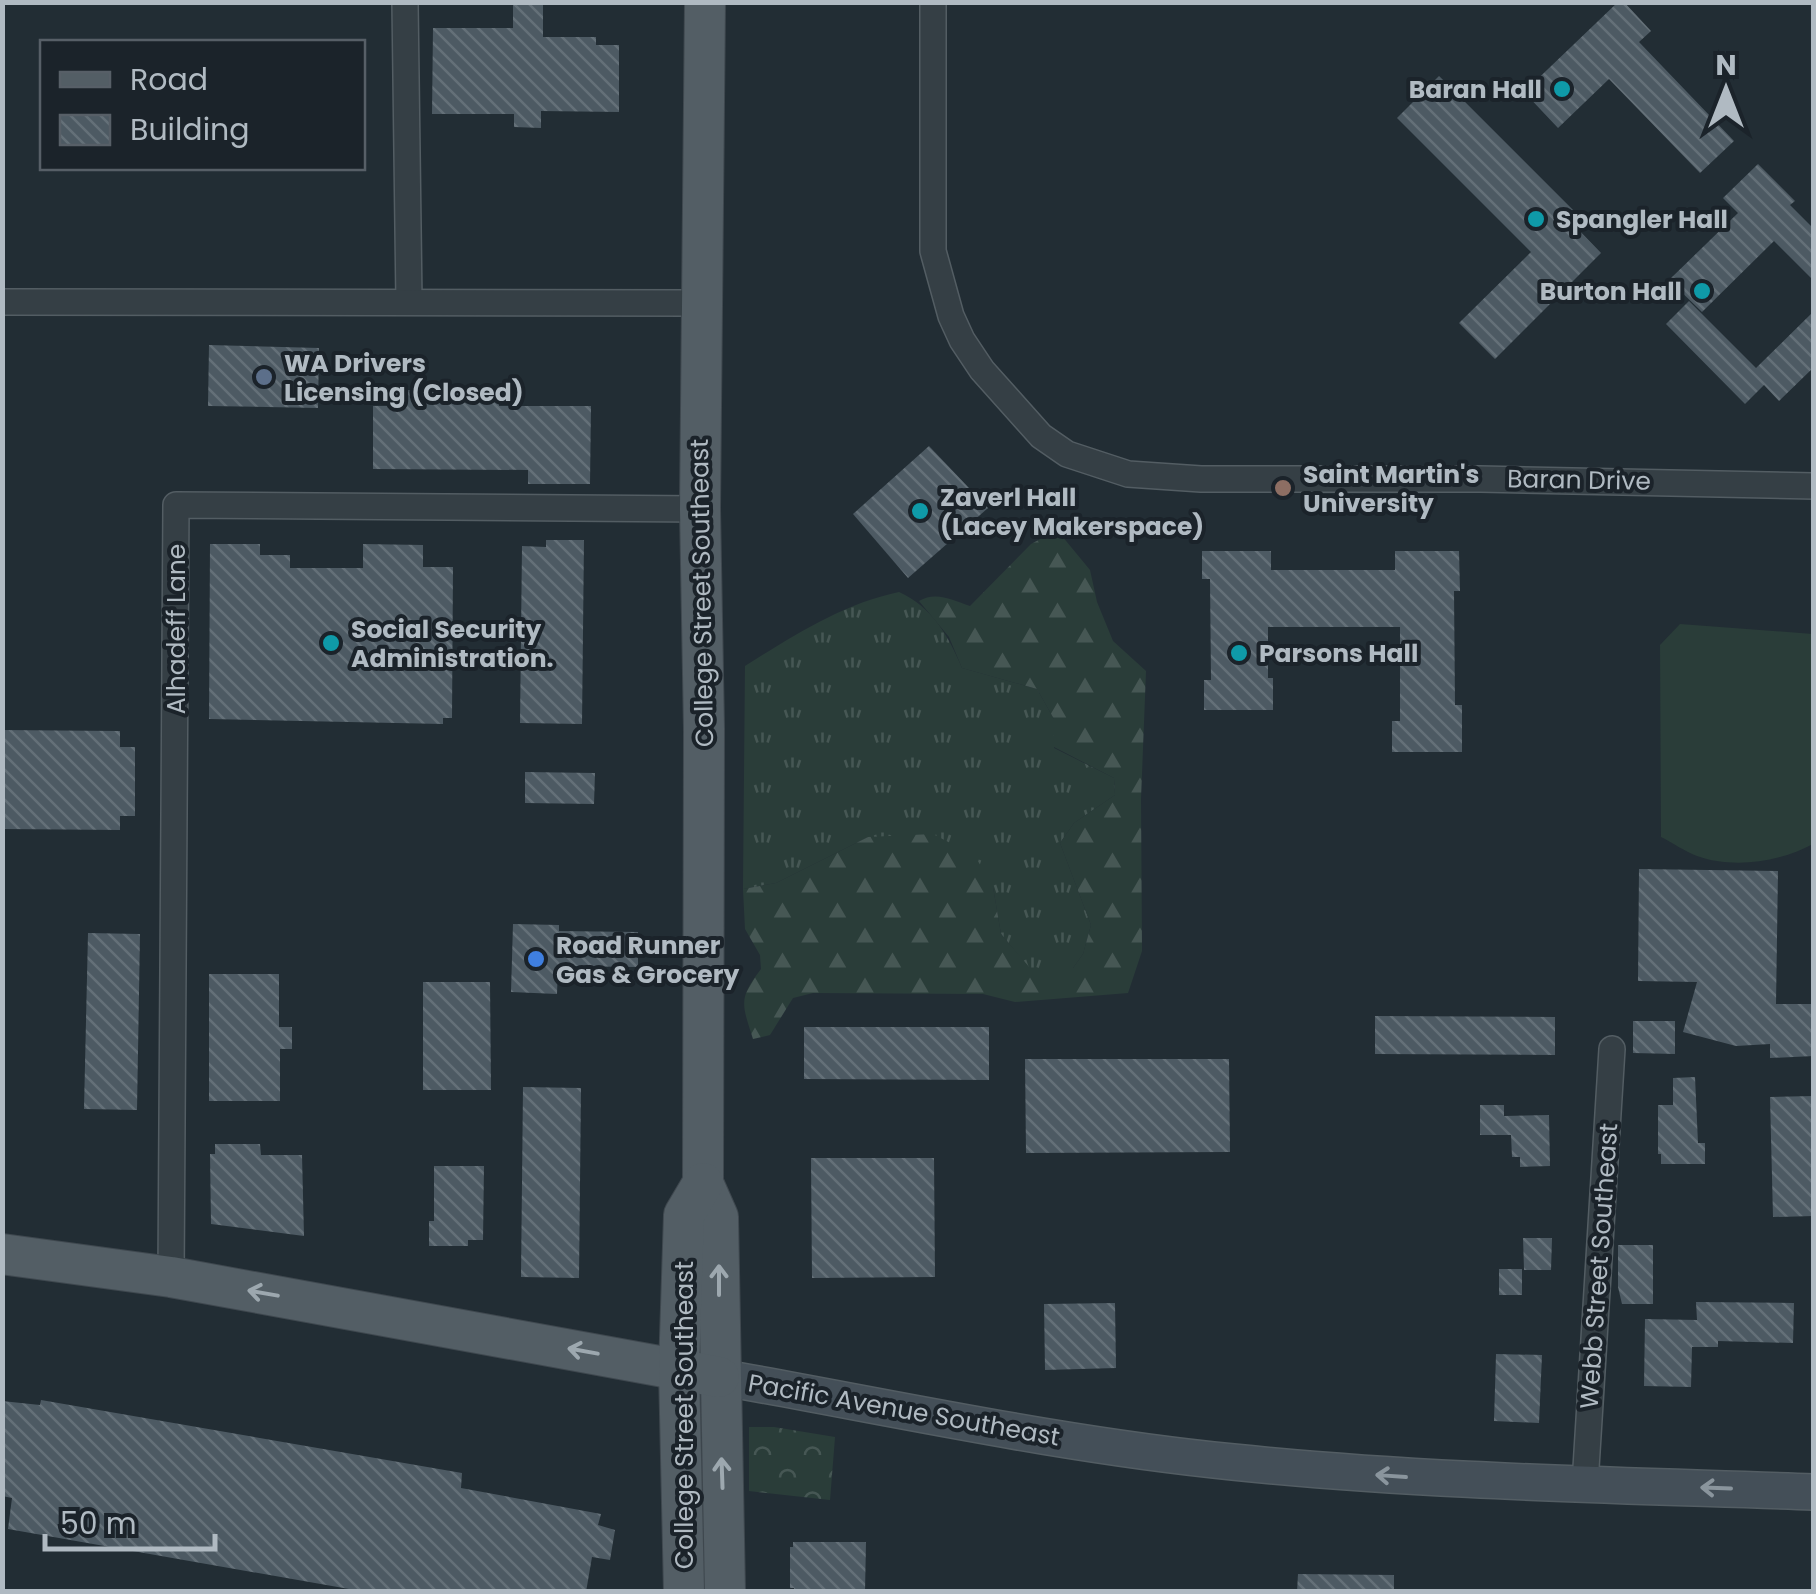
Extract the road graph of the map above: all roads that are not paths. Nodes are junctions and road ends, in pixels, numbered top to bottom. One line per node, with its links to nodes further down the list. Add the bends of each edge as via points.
1 (405, 2): 5 (street)
2 (704, 2): 6 (main road, College Street Southeast)
3 (933, 2): 7 (street, Baran Drive, via 933,251 951,316 982,370 1040,436 1066,454 1128,474 1201,478)
4 (2, 302): 5 (street)
5 (410, 302): 6 (street)
6 (700, 303): 8 (main road, College Street Southeast)
7 (1814, 486)
8 (700, 508): 10 (main road, College Street Southeast); 12 (street, Alhadeff Lane, via 176,505)
9 (1612, 1049): 15 (street, Webb Street Southeast)
10 (702, 1183): 13 (main road, College Street Southeast, via 684,1216); 14 (main road, College Street Southeast, one-way to 10, via 718,1216)
11 (2, 1254): 12 (main road, Pacific Avenue Southeast)
12 (171, 1276): 13 (main road, Pacific Avenue Southeast, one-way to 12)
13 (679, 1369): 14 (main road, Pacific Avenue Southeast); 17 (main road, College Street Southeast)
14 (719, 1377): 15 (main road, Pacific Avenue Southeast, one-way to 14, via 1230,1462); 18 (main road, College Street Southeast, one-way to 14)
15 (1585, 1484): 16 (main road, Pacific Avenue Southeast, one-way to 15)
16 (1814, 1492)
17 (684, 1592)
18 (725, 1592)

